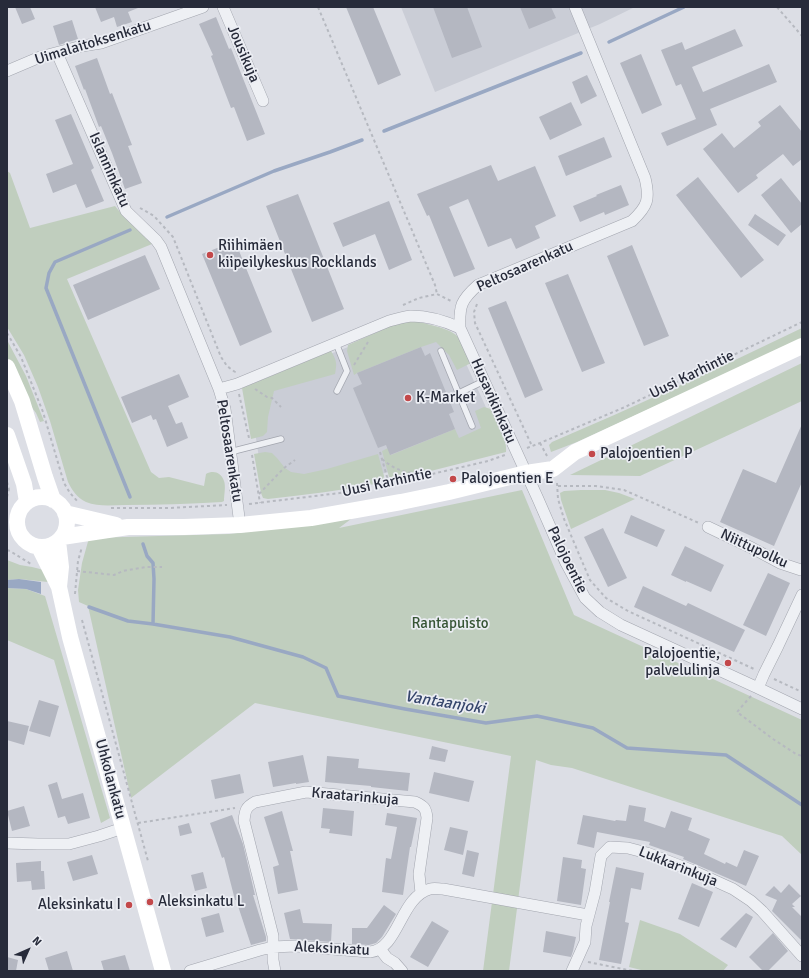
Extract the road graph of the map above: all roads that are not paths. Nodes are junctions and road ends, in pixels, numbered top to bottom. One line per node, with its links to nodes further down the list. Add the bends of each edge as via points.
1 (203, 7): 4 (street, Uimalaitoksenkatu, via 101,43)
2 (224, 7): 6 (street, Jousikuja)
3 (575, 7): 7 (street, Peltosaarenkatu, via 645,178 647,203 632,221 478,285 468,294 460,307)
4 (58, 53): 5 (street, Uimalaitoksenkatu, via 40,57); 13 (street, Islanninkatu, via 126,212 161,247)
5 (7, 71)
6 (264, 101)
7 (460, 328): 8 (street, Peltosaarenkatu, via 447,322 410,316 389,320); 12 (street, Husavikinkatu)
8 (336, 343): 13 (street, Peltosaarenkatu); 14 (lane, via 347,371)
9 (802, 346): 20 (street, Uusi Karhintie)
10 (441, 351): 15 (lane)
11 (7, 367): 21 (street, via 22,401)
12 (484, 381): 15 (lane); 20 (street, Husavikinkatu)
13 (219, 389): 19 (street, Peltosaarenkatu, via 225,409)
14 (337, 391)
15 (459, 393): 16 (lane)
16 (472, 426)
17 (7, 435): 22 (street, via 24,484)
18 (281, 439): 19 (lane)
19 (230, 452): 25 (street, Peltosaarenkatu)
20 (526, 473): 25 (street, Uusi Karhintie, via 401,502 311,518); 34 (street, Palojoentie, via 566,563 585,598 600,612 620,625)
21 (54, 500): 22 (street, via 40,497); 23 (street)
22 (27, 502): 24 (street)
23 (65, 513): 26 (street, Uusi Karhintie); 29 (street, via 66,529)
24 (12, 520): 28 (street, via 18,531)
25 (240, 525): 26 (street, Uusi Karhintie)
26 (86, 526): 29 (street, Uusi Karhintie)
27 (708, 527): 31 (street, Niittupolku, via 780,563)
28 (14, 537): 30 (street)
29 (60, 539): 30 (street, via 52,545); 32 (street, Uhkolankatu)
30 (39, 547): 32 (street, Uhkolankatu)
31 (802, 571)
32 (59, 587): 36 (street, Uhkolankatu, via 70,637)
33 (802, 595): 34 (street)
34 (758, 688): 35 (street, Palojoentie)
35 (802, 709)
36 (130, 825): 37 (street, via 69,844); 43 (street, Uhkolankatu)
37 (7, 843)
38 (421, 893): 39 (street, via 431,889 443,889); 40 (street, Kraatarinkuja, via 419,874 427,811 415,802 306,792 255,802 248,806 244,821 273,936); 41 (street, Aleksinkatu, via 412,901 389,940)
39 (588, 915): 42 (street, Lukkarinkuja, via 601,856 610,847 628,848 684,867 733,889 762,911); 47 (street, Lukkarinkuja, via 584,942)
40 (273, 947): 41 (street, Aleksinkatu, via 295,946 370,952); 44 (street, Aleksinkatu); 45 (street)
41 (380, 949): 46 (street)
42 (802, 956)
43 (163, 971)
44 (190, 971)
45 (275, 971)
46 (402, 971)
47 (572, 971)

